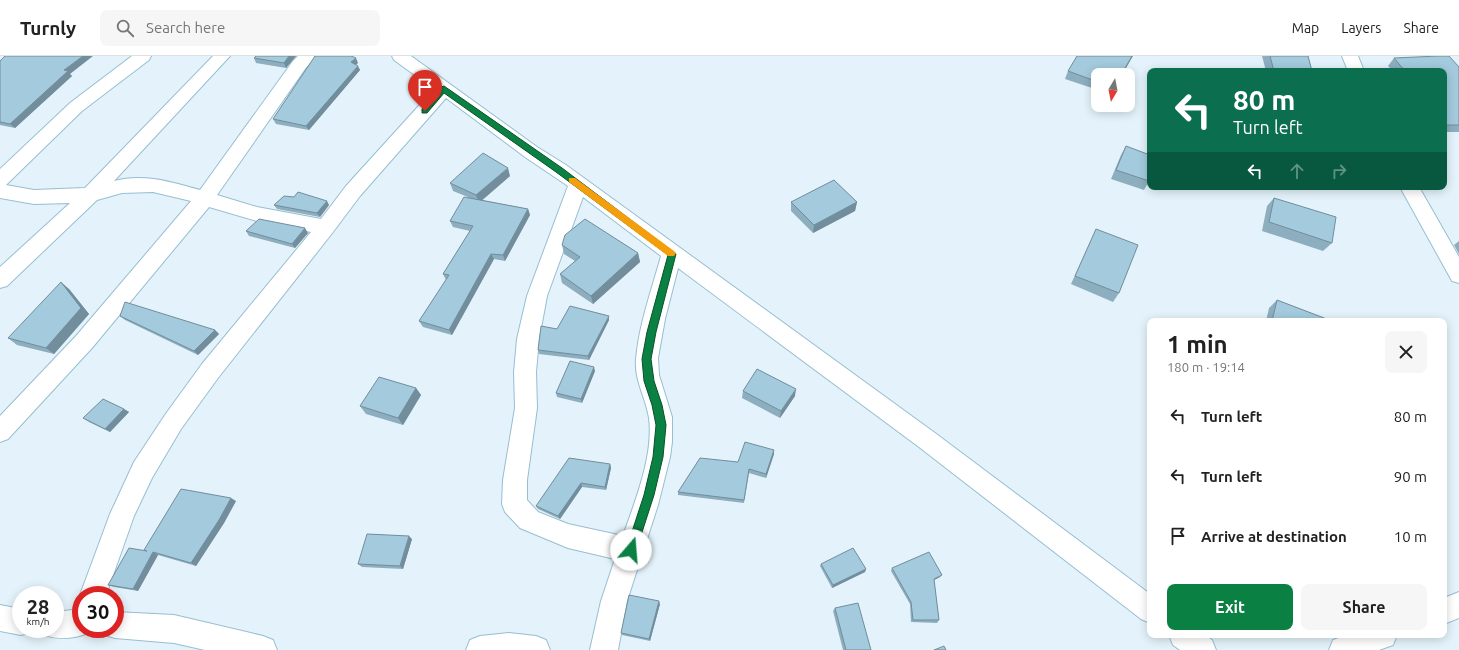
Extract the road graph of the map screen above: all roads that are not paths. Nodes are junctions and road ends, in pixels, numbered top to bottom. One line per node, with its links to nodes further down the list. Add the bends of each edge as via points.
1 (143, 56): 8 (street, via 76,107)
2 (222, 56): 12 (street)
3 (308, 56): 13 (street)
4 (400, 56): 7 (street)
5 (1350, 56): 6 (street)
6 (1355, 68)
7 (444, 89): 9 (street); 14 (street, via 353,191)
8 (0, 180)
9 (578, 185): 15 (street); 19 (street, via 537,296 528,338 525,372 526,408 514,504 529,520 568,536)
10 (1411, 190): 16 (street)
11 (0, 191): 12 (street, via 34,197)
12 (90, 195): 13 (street, via 122,186 153,186); 17 (street)
13 (204, 199): 14 (street, via 258,214); 18 (street, via 84,342)
14 (326, 227): 20 (street, via 215,365 173,422 143,470 122,514)
15 (672, 254): 19 (street, via 646,359 661,425 658,457); 22 (street, via 927,440)
16 (1459, 275)
17 (0, 280)
18 (0, 432)
19 (631, 550): 32 (street, via 614,601)
20 (96, 586)
21 (1459, 605): 23 (street)
22 (1147, 608)
23 (1447, 610)
24 (0, 618): 25 (street)
25 (12, 620)
26 (124, 626): 29 (street, via 174,629)
27 (1187, 638): 33 (street)
28 (1375, 638): 34 (street)
29 (263, 650)
30 (480, 650): 31 (street, via 508,647)
31 (536, 650)
32 (604, 650)
33 (1202, 650)
34 (1343, 650)

